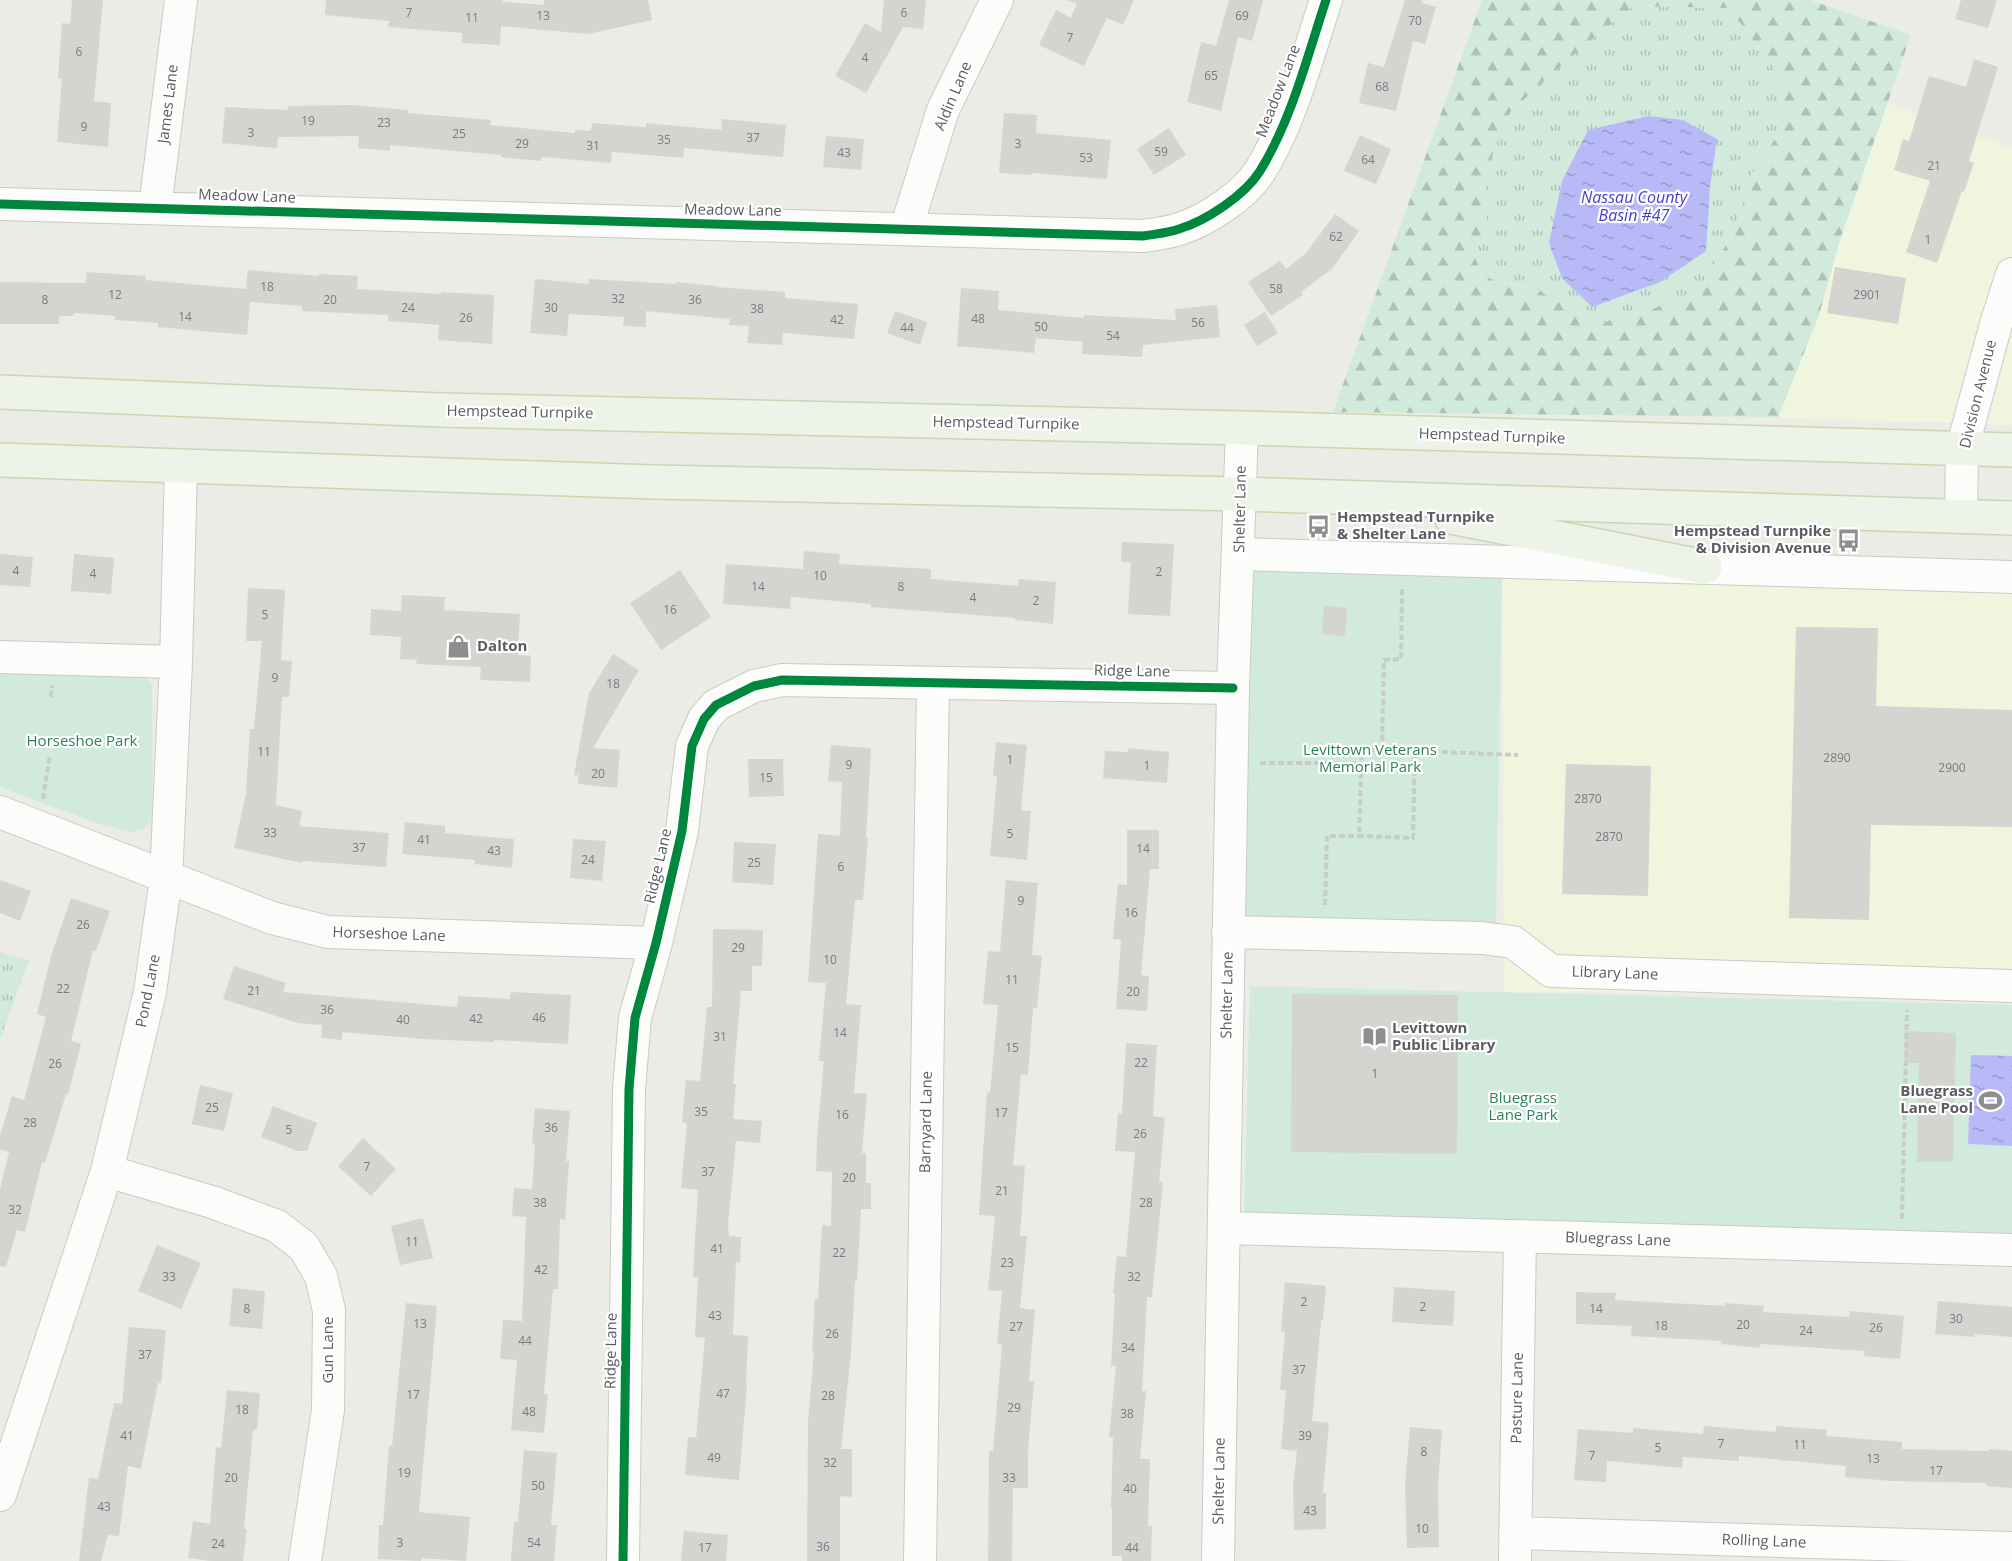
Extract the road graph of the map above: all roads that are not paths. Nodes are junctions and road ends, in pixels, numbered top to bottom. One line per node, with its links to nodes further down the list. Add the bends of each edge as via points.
1 (181, 0): 5 (street, James Lane)
2 (997, 0): 6 (street, Aldin Lane, via 943,110)
3 (1326, 0): 6 (street, Meadow Lane, via 1284,127 1259,173 1236,197 1198,222 1179,230 1143,236)
4 (0, 204): 5 (street, Meadow Lane)
5 (155, 208): 6 (street, Meadow Lane)
6 (906, 229)
7 (2012, 274): 10 (street, Division Avenue)
8 (0, 392): 9 (main road, Hempstead Turnpike, via 440,410)
9 (1242, 428): 10 (main road, Hempstead Turnpike); 14 (street, Shelter Lane)
10 (1962, 449): 11 (main road, Hempstead Turnpike); 16 (street, Division Avenue)
11 (2012, 450)
12 (0, 460): 13 (main road)
13 (180, 466): 14 (main road, via 664,483); 21 (street, Pond Lane)
14 (1240, 494): 15 (main road); 17 (street, Shelter Lane)
15 (1358, 498): 16 (main road); 18 (main road)
16 (1991, 518)
17 (1239, 554): 18 (street); 23 (street, Shelter Lane)
18 (1705, 567): 19 (street)
19 (2012, 577)
20 (0, 657): 21 (street)
21 (176, 662): 25 (street, Pond Lane)
22 (933, 683): 23 (street, Ridge Lane); 27 (street, Ridge Lane, via 782,680 754,686 716,705 704,719 692,746 682,831); 38 (street, Barnyard Lane)
23 (1233, 688): 26 (street, Shelter Lane)
24 (0, 812): 25 (street, Horseshoe Lane)
25 (166, 878): 27 (street, Horseshoe Lane, via 272,918 328,932); 29 (street, Pond Lane, via 150,992)
26 (1228, 932): 28 (street, Library Lane, via 1482,938 1513,942 1551,971); 30 (street, Shelter Lane)
27 (656, 943): 37 (street, Ridge Lane, via 636,1018 629,1089)
28 (2012, 986)
29 (107, 1171): 33 (street, Pond Lane); 36 (street, Gun Lane, via 277,1226 304,1247 321,1276 329,1310 328,1410)
30 (1224, 1228): 31 (street, Bluegrass Lane); 39 (street, Shelter Lane)
31 (1520, 1236): 32 (street, Bluegrass Lane); 34 (street, Pasture Lane)
32 (2012, 1250)
33 (0, 1495)
34 (1515, 1547): 35 (street, Rolling Lane)
35 (2012, 1548)
36 (305, 1561)
37 (623, 1561)
38 (920, 1561)
39 (1218, 1561)

